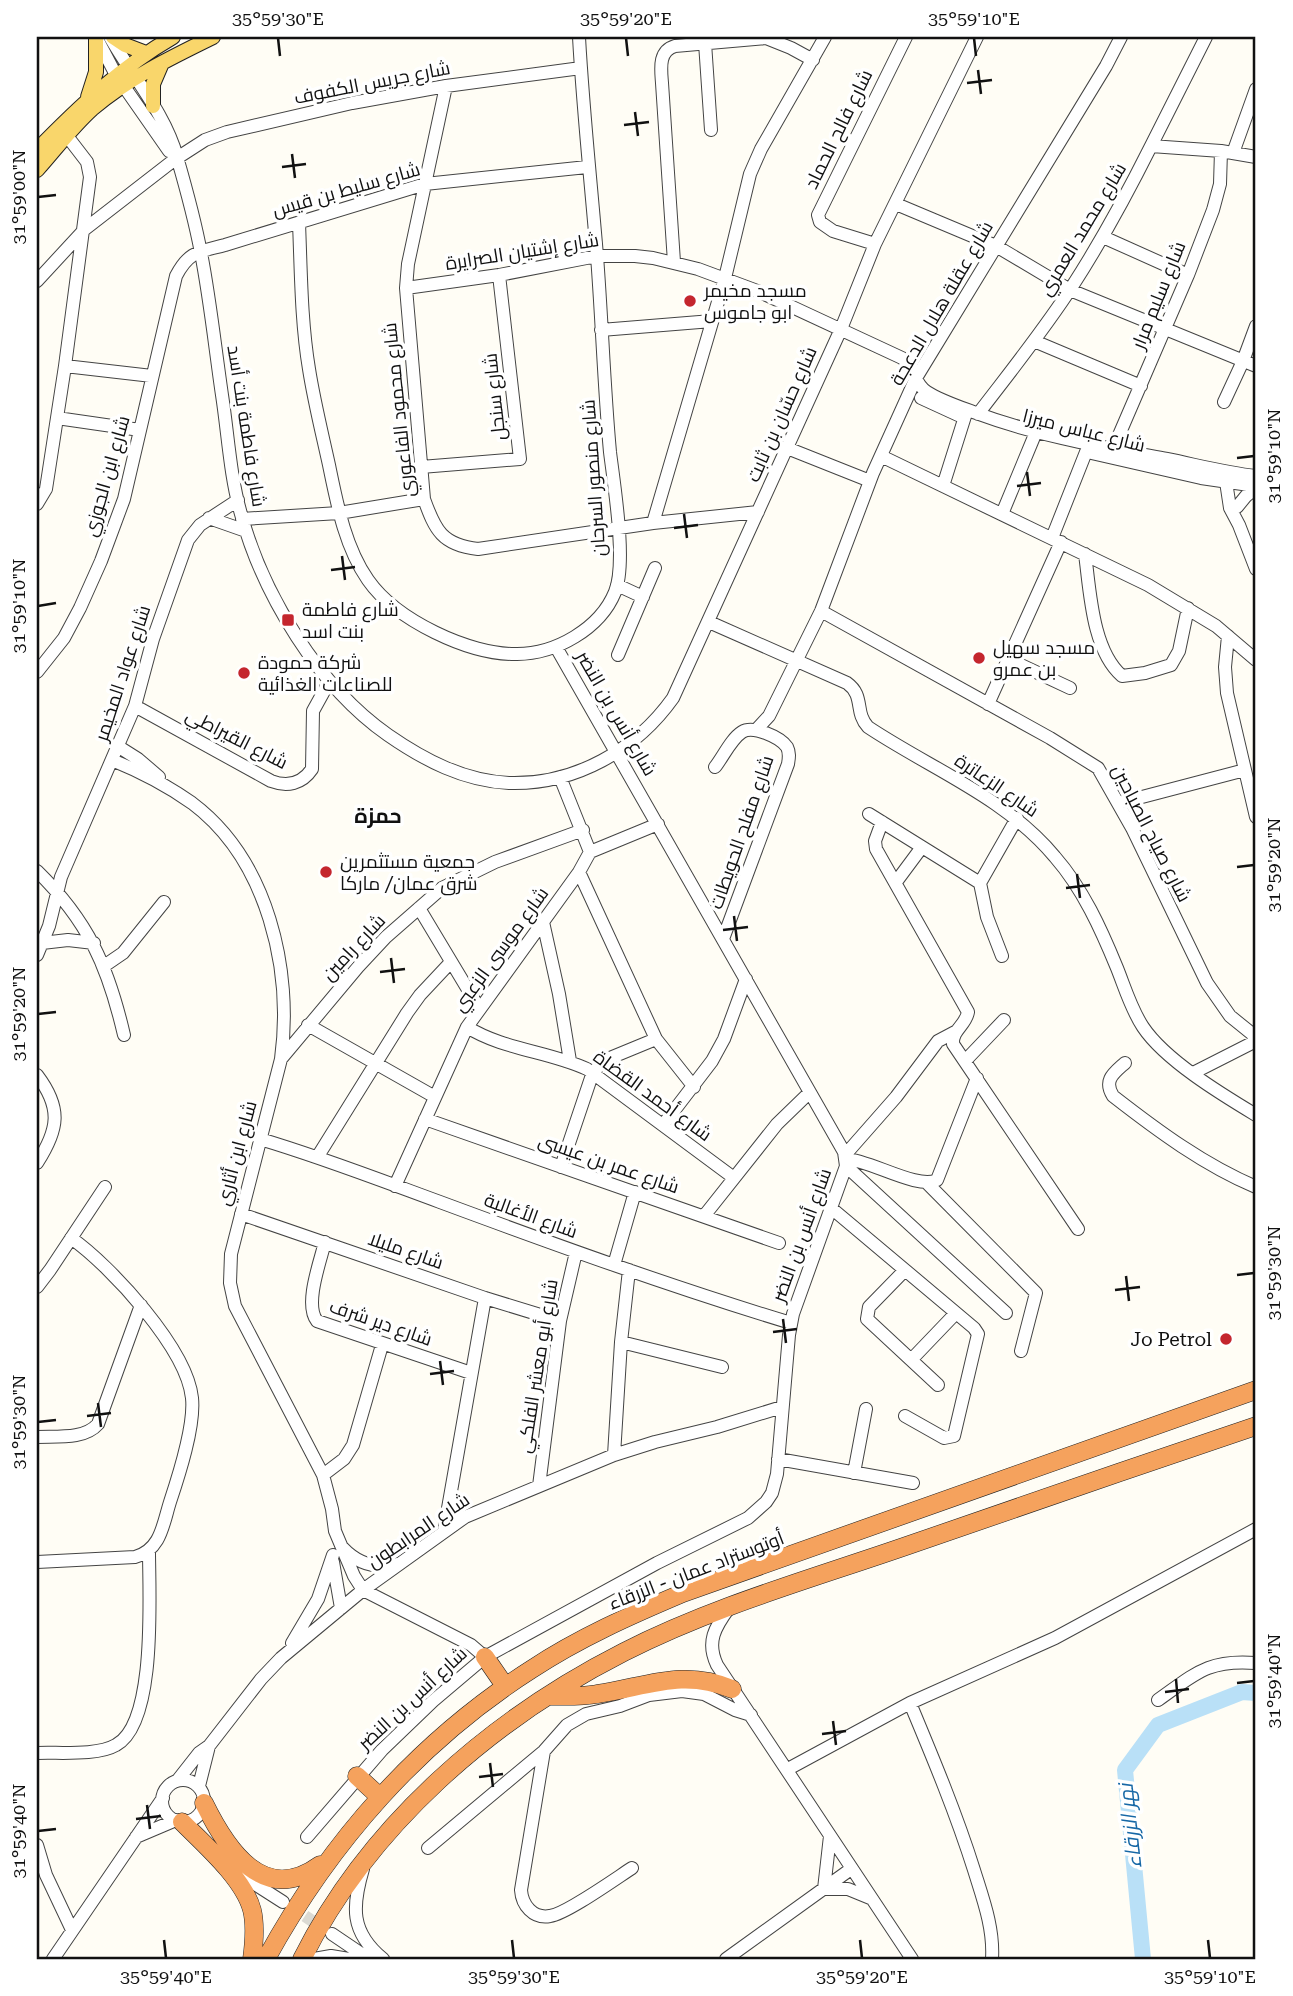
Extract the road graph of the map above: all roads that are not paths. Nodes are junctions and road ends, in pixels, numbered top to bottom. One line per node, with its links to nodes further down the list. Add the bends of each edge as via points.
1 (96, 37): 16 (street); 19 (main road, via 97,65)
2 (111, 37): 12 (main road); 16 (street)
3 (173, 37): 12 (main road)
4 (213, 37): 14 (main road)
5 (579, 37): 15 (street, شارع منصور السرحان)
6 (825, 37): 13 (street)
7 (906, 37): 35 (street, شارع فالح الحماد, via 818,215 833,231)
8 (977, 37): 31 (street, شارع حسّان بن ثابت)
9 (1121, 37): 36 (street, شارع عقلة هلال الدعجة)
10 (1206, 37): 23 (street, شارع محمد العمري)
11 (705, 43): 13 (street, via 765,38); 21 (street); 39 (street, via 668,48 662,59)
12 (146, 52): 16 (main road)
13 (813, 60): 42 (street, via 750,174)
14 (162, 63): 16 (main road); 20 (main road, via 153,84)
15 (580, 68): 17 (street, شارع جريس الكفوف); 28 (street, شارع منصور السرحان)
16 (126, 77): 19 (main road); 20 (street, شارع فاطمة بنت أسد); 22 (main road); 27 (street, شارع فاطمة بنت أسد)
17 (446, 86): 27 (street, شارع جريس الكفوف, via 227,132 205,140); 30 (street, شارع محمود الفاعوري)
18 (1256, 89): 25 (street, شارع سليم مرار)
19 (88, 99): 24 (main road)
20 (153, 106): 27 (street, شارع فاطمة بنت أسد)
21 (711, 130)
22 (67, 136): 29 (main road); 33 (street, via 90,173)
23 (1151, 146): 25 (street); 34 (street, شارع محمد العمري)
24 (37, 150)
25 (1227, 152): 26 (street); 41 (street, شارع سليم مرار, via 1218,193)
26 (1256, 157)
27 (176, 161): 33 (street, شارع جريس الكفوف); 37 (street, شارع فاطمة بنت أسد)
28 (587, 167): 30 (street, شارع سليط بن قيس); 38 (street, شارع منصور السرحان)
29 (37, 170)
30 (425, 184): 32 (street, شارع سليط بن قيس); 44 (street, شارع محمود الفاعوري)
31 (896, 204): 35 (street, شارع حسّان بن ثابت); 36 (street)
32 (299, 223): 37 (street, شارع سليط بن قيس); 80 (street, شارع منصور السرحان, via 309,370)
33 (85, 229): 43 (street, شارع جريس الكفوف); 54 (street)
34 (1103, 237): 41 (street); 45 (street, شارع محمد العمري)
35 (875, 244): 49 (street, شارع حسّان بن ثابت)
36 (996, 246): 45 (street); 57 (street, شارع عقلة هلال الدعجة)
37 (201, 256): 56 (street, شارع ابن الجوزي, via 188,256 176,276); 76 (street, شارع فاطمة بنت أسد)
38 (597, 256): 39 (street, شارع إشتيان الصرايرة); 40 (street, شارع إشتيان الصرايرة); 50 (street, شارع منصور السرحان)
39 (674, 262): 42 (street, شارع إشتيان الصرايرة)
40 (499, 275): 44 (street, شارع إشتيان الصرايرة); 68 (street, شارع سنجل, via 520,459)
41 (1188, 275): 48 (street, شارع سليم مرار)
42 (725, 278): 46 (street); 49 (street, شارع إشتيان الصرايرة)
43 (37, 281)
44 (405, 288): 68 (street, شارع محمود الفاعوري)
45 (1070, 290): 48 (street); 51 (street, شارع محمد العمري)
46 (712, 321): 50 (street); 83 (street)
47 (1256, 326): 53 (street)
48 (1165, 328): 53 (street); 58 (street, شارع سليم مرار)
49 (841, 329): 52 (street, شارع إشتيان الصرايرة); 64 (street, شارع حسّان بن ثابت)
50 (601, 330): 85 (street, شارع منصور السرحان)
51 (1034, 341): 58 (street); 60 (street, شارع محمد العمري)
52 (896, 356): 57 (street, شارع عباس ميرزا, via 908,362)
53 (1243, 361): 55 (street); 59 (street)
54 (65, 366): 56 (street); 61 (street)
55 (1256, 366)
56 (152, 376): 62 (street, شارع ابن الجوزي)
57 (914, 383): 60 (street, شارع عباس ميرزا); 67 (street, شارع عقلة هلال الدعجة)
58 (1141, 386): 65 (street, شارع سليم مرار)
59 (1224, 402)
60 (970, 414): 63 (street, شارع عباس ميرزا); 73 (street)
61 (57, 418): 62 (street); 77 (street, via 46,489)
62 (140, 430): 101 (street, شارع ابن الجوزي, via 124,499 101,561 64,638)
63 (1035, 435): 65 (street, شارع عباس ميرزا); 66 (street, شارع عباس ميرزا); 81 (street)
64 (789, 444): 70 (street); 79 (street, شارع حسّان بن ثابت)
65 (1113, 449): 72 (street, شارع عباس ميرزا, via 1192,464)
66 (1086, 452): 71 (street, شارع عباس ميرزا); 86 (street)
67 (881, 456): 70 (street, شارع عقلة هلال الدعجة); 73 (street)
68 (421, 467): 75 (street, شارع محمود الفاعوري)
69 (1256, 476): 72 (street, شارع عباس ميرزا)
70 (871, 477): 93 (street, شارع عقلة هلال الدعجة)
71 (1201, 478): 72 (street, شارع عباس ميرزا); 78 (street)
72 (1227, 478): 74 (street, شارع عباس ميرزا); 78 (street)
73 (943, 486): 81 (street)
74 (1256, 487): 78 (street)
75 (424, 499): 80 (street); 85 (street, شارع محمود الفاعوري, via 437,531 465,547 478,549)
76 (237, 500): 82 (street, شارع عواد المخيمر); 84 (street, شارع فاطمة بنت أسد)
77 (37, 504)
78 (1233, 508): 89 (street)
79 (758, 512): 83 (street, شارع محمود الفاعوري); 94 (street, شارع حسّان بن ثابت)
80 (339, 513): 84 (street); 96 (street, شارع منصور السرحان, via 368,581 388,603 425,626 478,649 502,654 541,653)
81 (1002, 514): 86 (street)
82 (209, 518): 84 (street); 105 (street, شارع عواد المخيمر, via 188,540)
83 (653, 523): 85 (street, شارع محمود الفاعوري)
84 (244, 525): 102 (street, شارع فاطمة بنت أسد, via 280,611)
85 (618, 529): 90 (street, شارع منصور السرحان)
86 (1056, 540): 87 (street); 98 (street)
87 (1085, 554): 92 (street); 92 (street, via 1098,631 1107,657 1122,676 1171,665 1179,651)
88 (655, 568): 91 (street)
89 (1256, 569)
90 (617, 585): 91 (street); 96 (street, شارع منصور السرحان, via 598,618)
91 (643, 597): 97 (street)
92 (1188, 608): 95 (street)
93 (821, 611): 100 (street, شارع عقلة هلال الدعجة); 104 (street, شارع صياح الصباحين)
94 (709, 622): 100 (street, شارع الزعاترة); 110 (street, شارع حسّان بن ثابت, via 673,698 653,724)
95 (1228, 636): 99 (street); 113 (street, via 1225,681)
96 (556, 647): 110 (street, شارع أنس بن النضر)
97 (618, 655)
98 (1008, 659): 103 (street); 104 (street)
99 (1256, 660)
100 (796, 661): 106 (street, شارع عقلة هلال الدعجة); 119 (street, شارع الزعاترة, via 854,688 867,727)
101 (37, 672)
102 (329, 681): 105 (street, شارع القيراطي, via 313,710 312,769 286,785); 114 (street, شارع فاطمة بنت أسد, via 377,727 454,772 518,783)
103 (1070, 688)
104 (988, 704): 116 (street, شارع صياح الصباحين, via 1091,763)
105 (135, 706): 109 (street, شارع عواد المخيمر)
106 (769, 716): 107 (street, شارع عقلة هلال الدعجة); 108 (street)
107 (756, 730): 108 (street, شارع مفلح الحويطات); 112 (street, شارع مفلح الحويطات, via 742,732)
108 (771, 736): 133 (street, شارع مفلح الحويطات, via 788,749 788,764)
109 (119, 747): 111 (street, شارع عواد المخيمر); 115 (street, شارع ابن أثاري)
110 (618, 753): 114 (street, شارع فاطمة بنت أسد); 121 (street, شارع أنس بن النضر)
111 (112, 760): 115 (street, شارع ابن أثاري); 129 (street, شارع عواد المخيمر)
112 (715, 767)
113 (1245, 771): 116 (street); 118 (street)
114 (560, 777): 122 (street)
115 (180, 796): 148 (street, شارع ابن أثاري, via 232,845 258,888 276,944 284,1020)
116 (1119, 803): 147 (street, شارع صياح الصباحين, via 1207,983 1230,1016)
117 (869, 814): 120 (street)
118 (1256, 817)
119 (1017, 818): 128 (street); 154 (street, شارع الزعاترة, via 1076,884 1143,1027)
120 (882, 822): 123 (street); 127 (street, via 875,845)
121 (658, 824): 124 (street); 133 (street, شارع أنس بن النضر)
122 (583, 830): 124 (street); 131 (street, شارع رامين, via 464,876)
123 (922, 847): 127 (street); 128 (street)
124 (590, 852): 126 (street, شارع موسى الزعبي)
125 (37, 871): 129 (street)
126 (579, 872): 132 (street, شارع موسى الزعبي); 146 (street)
127 (896, 882): 144 (street, via 966,1005 967,1020)
128 (980, 883): 136 (street, via 986,917)
129 (58, 891): 134 (street); 135 (street, شارع عواد المخيمر)
130 (164, 902): 138 (street, via 123,953)
131 (419, 908): 137 (street); 142 (street, شارع رامين, via 386,937)
132 (543, 922): 140 (street, شارع موسى الزعبي); 149 (street)
133 (723, 939): 139 (street, شارع أنس بن النضر)
134 (94, 943): 135 (street, via 68,940); 138 (street)
135 (40, 949)
136 (1002, 956)
137 (450, 963): 140 (street); 151 (street, via 420,995)
138 (104, 966): 145 (street)
139 (746, 979): 157 (street, via 721,1045); 158 (street, شارع أنس بن النضر)
140 (479, 1008): 143 (street, شارع موسى الزعبي)
141 (1004, 1020): 150 (street)
142 (308, 1026): 148 (street, شارع رامين); 151 (street)
143 (467, 1027): 149 (street, شارع أحمد القضاة, via 502,1044); 159 (street, شارع موسى الزعبي)
144 (955, 1032): 150 (street, via 953,1044); 165 (street, via 938,1041)
145 (124, 1035)
146 (656, 1039): 153 (street, via 605,1060); 157 (street)
147 (1256, 1039): 154 (street)
148 (281, 1059): 163 (street, شارع ابن أثاري)
149 (570, 1061): 153 (street, شارع أحمد القضاة)
150 (965, 1061): 156 (street)
151 (376, 1063): 159 (street); 164 (street)
152 (1125, 1063): 172 (street, via 1109,1079 1113,1096 1178,1145)
153 (593, 1072): 162 (street, شارع أحمد القضاة); 167 (street)
154 (1193, 1073): 160 (street, شارع الزعاترة)
155 (37, 1075): 166 (street, via 56,1114)
156 (977, 1078): 169 (street, via 940,1176); 177 (street)
157 (694, 1087): 162 (street)
158 (809, 1093): 165 (street, شارع أنس بن النضر); 168 (street)
159 (435, 1097): 161 (street, شارع موسى الزعبي)
160 (1256, 1115)
161 (425, 1119): 167 (street, شارع عمر بن عيسى); 171 (street, شارع موسى الزعبي)
162 (663, 1125): 168 (street, شارع أحمد القضاة)
163 (260, 1139): 164 (street, شارع الأغالبة); 175 (street, شارع ابن أثاري)
164 (318, 1156): 171 (street, شارع الأغالبة)
165 (846, 1160): 169 (street, via 859,1160); 174 (street, شارع أنس بن النضر); 189 (street)
166 (37, 1163)
167 (561, 1167): 173 (street, شارع عمر بن عيسى)
168 (733, 1178): 176 (street)
169 (927, 1184): 194 (street, via 1036,1293)
170 (105, 1186): 178 (street)
171 (395, 1186): 181 (street, شارع الأغالبة)
172 (1256, 1187)
173 (635, 1192): 176 (street, شارع عمر بن عيسى); 182 (street)
174 (830, 1206): 184 (street); 191 (street, شارع أنس بن النضر)
175 (241, 1214): 179 (street, شارع مليلا); 208 (street, شارع ابن أثاري, via 229,1269 235,1306)
176 (704, 1216): 180 (street, شارع عمر بن عيسى)
177 (1078, 1229)
178 (71, 1238): 185 (street); 187 (street)
179 (325, 1242): 186 (street, شارع مليلا); 193 (street, شارع دير شرف, via 311,1304 313,1317)
180 (779, 1244)
181 (576, 1252): 182 (street, شارع الأغالبة); 190 (street, شارع أبو معشر الفلكي)
182 (614, 1265): 183 (street, شارع الأغالبة)
183 (629, 1270): 191 (street, شارع الأغالبة); 192 (street)
184 (905, 1270): 188 (street); 195 (street, via 866,1315)
185 (37, 1287)
186 (485, 1298): 190 (street, شارع مليلا); 197 (street)
187 (142, 1305): 204 (street, via 98,1424 82,1434); 214 (street, via 183,1367 193,1407 173,1495 159,1539)
188 (956, 1313): 195 (street); 202 (street, via 978,1337 954,1436 944,1438)
189 (1006, 1313)
190 (560, 1321): 210 (street, شارع أبو معشر الفلكي)
191 (791, 1323): 200 (street, شارع أنس بن النضر)
192 (621, 1342): 196 (street); 205 (street)
193 (382, 1345): 197 (street, شارع دير شرف); 208 (street, via 353,1445 344,1459)
194 (1021, 1351)
195 (911, 1360): 198 (street)
196 (722, 1367)
197 (471, 1373): 212 (street)
198 (939, 1385)
199 (1256, 1390): 223 (highway, أوتوستراد عمان - الزرقاء, via 683,1593 594,1633)
200 (782, 1408): 205 (street, شارع المرابطون); 206 (street, شارع أنس بن النضر)
201 (866, 1409): 207 (street)
202 (905, 1416)
203 (1256, 1426): 218 (highway)
204 (37, 1437)
205 (614, 1455): 210 (street, شارع المرابطون)
206 (778, 1459): 207 (street); 220 (street, شارع أنس بن النضر, via 772,1493 748,1518)
207 (854, 1473): 209 (street)
208 (323, 1475): 213 (street, شارع ابن أثاري)
209 (913, 1483)
210 (539, 1486): 212 (street, شارع المرابطون, via 465,1517)
211 (1256, 1529): 227 (street, via 1055,1638)
212 (444, 1531): 216 (street, شارع المرابطون)
213 (336, 1550): 216 (street, via 374,1566); 217 (street, شارع ابن أثاري); 219 (street, شارع ابن أثاري, via 335,1582); 221 (street, via 318,1599)
214 (149, 1551): 215 (street, via 135,1557); 231 (street, via 148,1654 131,1732 104,1750)
215 (37, 1562)
216 (401, 1563): 217 (street, شارع المرابطون)
217 (363, 1590): 219 (street, شارع المرابطون); 220 (street, via 471,1645)
218 (729, 1607): 224 (street, via 711,1641 714,1657); 225 (highway, via 625,1651)
219 (341, 1608): 221 (street, شارع المرابطون)
220 (485, 1657): 223 (highway); 233 (street, شارع أنس بن النضر)
221 (281, 1658): 229 (street, شارع المرابطون)
222 (1256, 1663): 226 (street, via 1212,1665)
223 (505, 1686): 235 (highway, أوتوستراد عمان - الزرقاء, via 436,1740)
224 (732, 1689): 225 (highway, via 707,1680 681,1678 597,1694); 228 (street)
225 (548, 1696): 246 (highway, via 462,1759)
226 (1158, 1700)
227 (910, 1703): 232 (street); 264 (street, via 969,1853 985,1904)
228 (751, 1715): 230 (street, via 696,1693 649,1695 578,1718); 232 (street)
229 (209, 1746): 234 (street, شارع المرابطون); 237 (street, شارع المرابطون)
230 (544, 1751): 244 (street); 247 (street, via 522,1890 527,1907 537,1915 555,1915)
231 (37, 1753)
232 (788, 1769): 239 (street)
233 (357, 1776): 235 (highway); 240 (street, شارع أنس بن النضر)
234 (177, 1781): 236 (street); 237 (street, via 185,1780)
235 (380, 1797): 245 (highway, أوتوستراد عمان - الزرقاء)
236 (163, 1798): 238 (street, via 166,1811); 241 (street)
237 (202, 1799): 238 (street, via 199,1815); 242 (street); 245 (highway, via 224,1839 260,1875 278,1881 296,1879)
238 (181, 1821): 241 (street); 242 (street); 255 (highway, via 249,1900 254,1917)
239 (830, 1836): 248 (street); 249 (street)
240 (307, 1837)
241 (136, 1838): 252 (street)
242 (217, 1844): 251 (street, via 237,1867)
243 (37, 1845): 252 (street)
244 (428, 1848)
245 (328, 1859): 256 (highway, أوتوستراد عمان - الزرقاء)
246 (366, 1861): 257 (highway); 261 (street, via 356,1894 356,1919 366,1942)
247 (632, 1868)
248 (851, 1869): 249 (street); 250 (street)
249 (824, 1889): 250 (street, via 848,1889); 262 (street)
250 (872, 1899): 263 (street)
251 (284, 1902)
252 (72, 1930): 254 (street)
253 (332, 1934): 260 (street)
254 (53, 1959)
255 (252, 1959)
256 (266, 1959)
257 (302, 1959)
258 (314, 1959): 259 (street)
259 (349, 1959)
260 (369, 1959)
261 (383, 1959)
262 (726, 1959)
263 (912, 1959)
264 (992, 1959)

